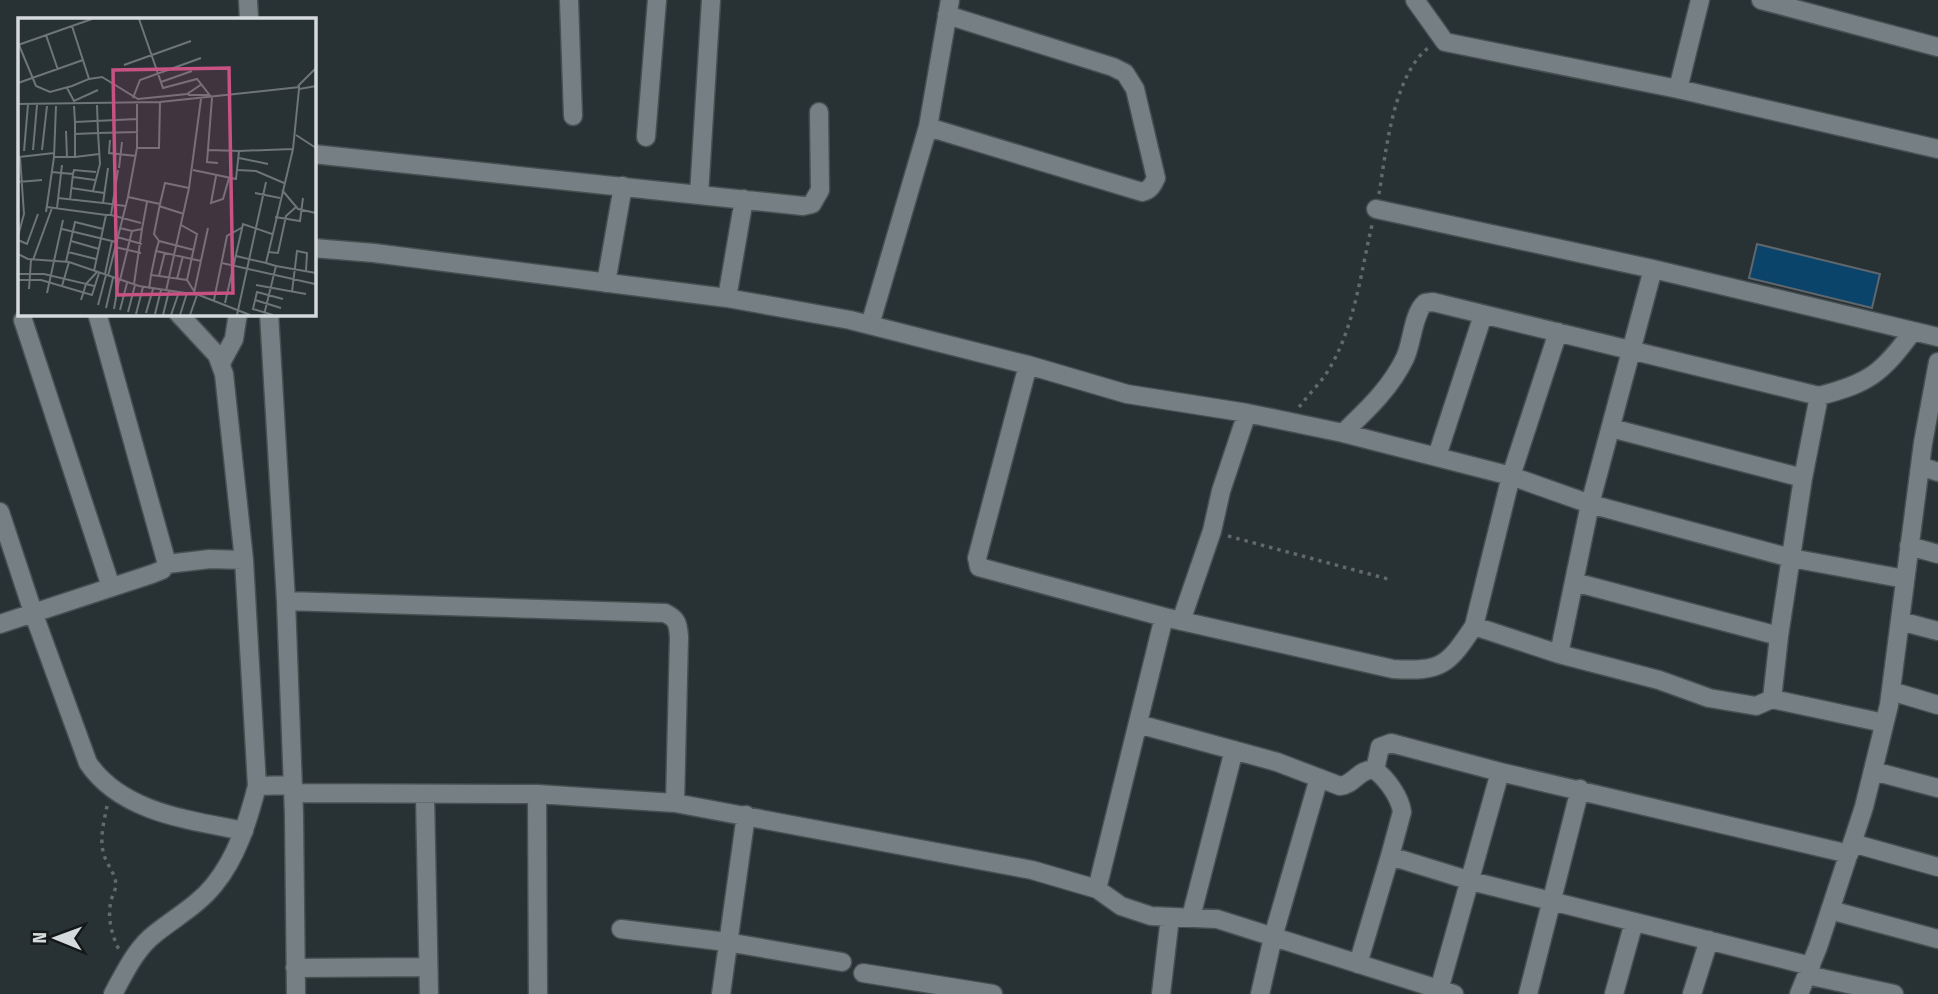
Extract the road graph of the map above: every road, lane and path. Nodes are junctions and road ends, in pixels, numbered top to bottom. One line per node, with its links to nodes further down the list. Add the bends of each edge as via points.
1 (248, 0): 9 (street)
2 (569, 0): 14 (street)
3 (657, 0): 16 (street)
4 (711, 0): 20 (street)
5 (1416, 0): 10 (street)
6 (1700, 0): 12 (street)
7 (1761, 0): 11 (street)
8 (948, 8): 15 (street); 15 (street, via 1125,73 1135,89 1156,178 1142,191)
9 (249, 18)
10 (1445, 41): 12 (street); 22 (path, via 1424,51 1404,85 1391,123)
11 (1938, 47)
12 (1678, 89): 17 (street)
13 (819, 112): 21 (street, via 820,190 816,200 803,206)
14 (573, 116)
15 (928, 127): 33 (street)
16 (646, 137)
17 (1938, 149)
18 (315, 154): 19 (street)
19 (623, 186): 20 (street); 25 (street)
20 (699, 195): 21 (street)
21 (744, 199): 26 (street)
22 (1376, 209): 24 (street); 44 (path, via 1340,347 1324,376)
23 (315, 248): 25 (street)
24 (1653, 269): 34 (street); 37 (street)
25 (606, 283): 26 (street)
26 (727, 298): 33 (street)
27 (98, 315): 59 (street)
28 (180, 315): 39 (street)
29 (238, 315): 39 (street, via 234,339)
30 (269, 315): 64 (street)
31 (1483, 315): 35 (street); 46 (street, via 1433,302 1421,306 1395,377); 47 (street)
32 (23, 320): 63 (street)
33 (870, 325): 40 (street)
34 (1913, 331): 36 (street); 41 (street, via 1879,372 1861,383)
35 (1558, 332): 37 (street); 50 (street)
36 (1938, 337)
37 (1632, 349): 41 (street); 45 (street)
38 (1938, 362): 42 (street)
39 (222, 363): 58 (street)
40 (1028, 365): 43 (street, via 1127,394); 66 (street, via 979,567)
41 (1819, 396): 51 (street)
42 (1935, 397): 48 (street)
43 (1247, 413): 44 (street); 54 (street)
44 (1287, 422): 46 (street)
45 (1611, 428): 51 (street); 52 (street)
46 (1343, 433): 47 (street)
47 (1437, 456): 50 (street)
48 (1920, 466): 49 (street); 55 (street)
49 (1938, 472)
50 (1511, 476): 52 (street); 69 (street)
51 (1803, 478): 57 (street)
52 (1590, 504): 57 (street); 62 (street)
53 (0, 512): 65 (street)
54 (1212, 531): 60 (path); 66 (street)
55 (1909, 546): 56 (street); 61 (street)
56 (1938, 554)
57 (1791, 558): 61 (street); 71 (street)
58 (244, 560): 59 (street); 83 (street)
59 (167, 564): 63 (street, via 162,570)
60 (1388, 579)
61 (1905, 579): 67 (street)
62 (1574, 582): 71 (street); 72 (street)
63 (111, 587): 65 (street)
64 (286, 601): 86 (street); 90 (street, via 665,613 675,618 679,637)
65 (33, 612): 68 (street); 84 (street, via 88,764)
66 (1172, 619): 69 (street, via 1393,669 1420,671 1440,666 1456,653); 77 (street)
67 (1900, 621): 70 (street); 73 (street)
68 (0, 624)
69 (1474, 625): 72 (street)
70 (1938, 631)
71 (1779, 636): 74 (street)
72 (1559, 654): 74 (street, via 1709,698 1756,706)
73 (1891, 691): 75 (street); 76 (street)
74 (1772, 699): 76 (street)
75 (1938, 705)
76 (1884, 723): 80 (street)
77 (1138, 724): 78 (street); 97 (street)
78 (1234, 751): 82 (street); 101 (street)
79 (1375, 770): 81 (street, via 1380,747 1391,743); 82 (street, via 1366,770 1343,786); 94 (street, via 1401,805)
80 (1873, 771): 85 (street); 93 (street)
81 (1500, 772): 87 (street); 96 (street)
82 (1319, 778): 104 (street)
83 (257, 786): 86 (street); 92 (street)
84 (110, 788): 92 (street, via 176,818); 108 (path, via 102,833 104,857 116,886 110,924 119,950)
85 (1938, 788)
86 (293, 789): 89 (street); 112 (street)
87 (1580, 789): 93 (street); 98 (street)
88 (537, 794): 89 (street); 90 (street); 119 (street)
89 (425, 795): 111 (street)
90 (675, 803): 91 (street)
91 (746, 815): 97 (street, via 1032,870); 107 (street)
92 (244, 831): 108 (street, via 214,885 155,934)
93 (1851, 849): 95 (street); 99 (street)
94 (1390, 856): 96 (street); 110 (street)
95 (1938, 867)
96 (1471, 881): 98 (street); 115 (street)
97 (1097, 889): 100 (street, via 1121,906)
98 (1552, 900): 102 (street); 124 (street)
99 (1830, 910): 105 (street); 113 (street)
100 (1170, 917): 101 (street); 122 (street)
101 (1191, 918): 104 (street, via 1217,919)
102 (1634, 922): 106 (street); 125 (street)
103 (621, 929): 107 (street)
104 (1273, 937): 110 (street); 123 (street)
105 (1938, 939)
106 (1709, 940): 113 (street); 126 (street)
107 (727, 942): 109 (street); 120 (street)
108 (130, 962): 116 (street)
109 (842, 962)
110 (1358, 964): 115 (street)
111 (428, 967): 112 (street); 118 (street)
112 (295, 968): 117 (street)
113 (1809, 970): 127 (street); 128 (street)
114 (863, 973): 121 (street)
115 (1446, 992)
116 (113, 994)
117 (296, 994)
118 (429, 994)
119 (538, 994)
120 (721, 994)
121 (993, 994)
122 (1161, 994)
123 (1260, 994)
124 (1528, 994)
125 (1614, 994)
126 (1692, 994)
127 (1799, 994)
128 (1894, 994)

